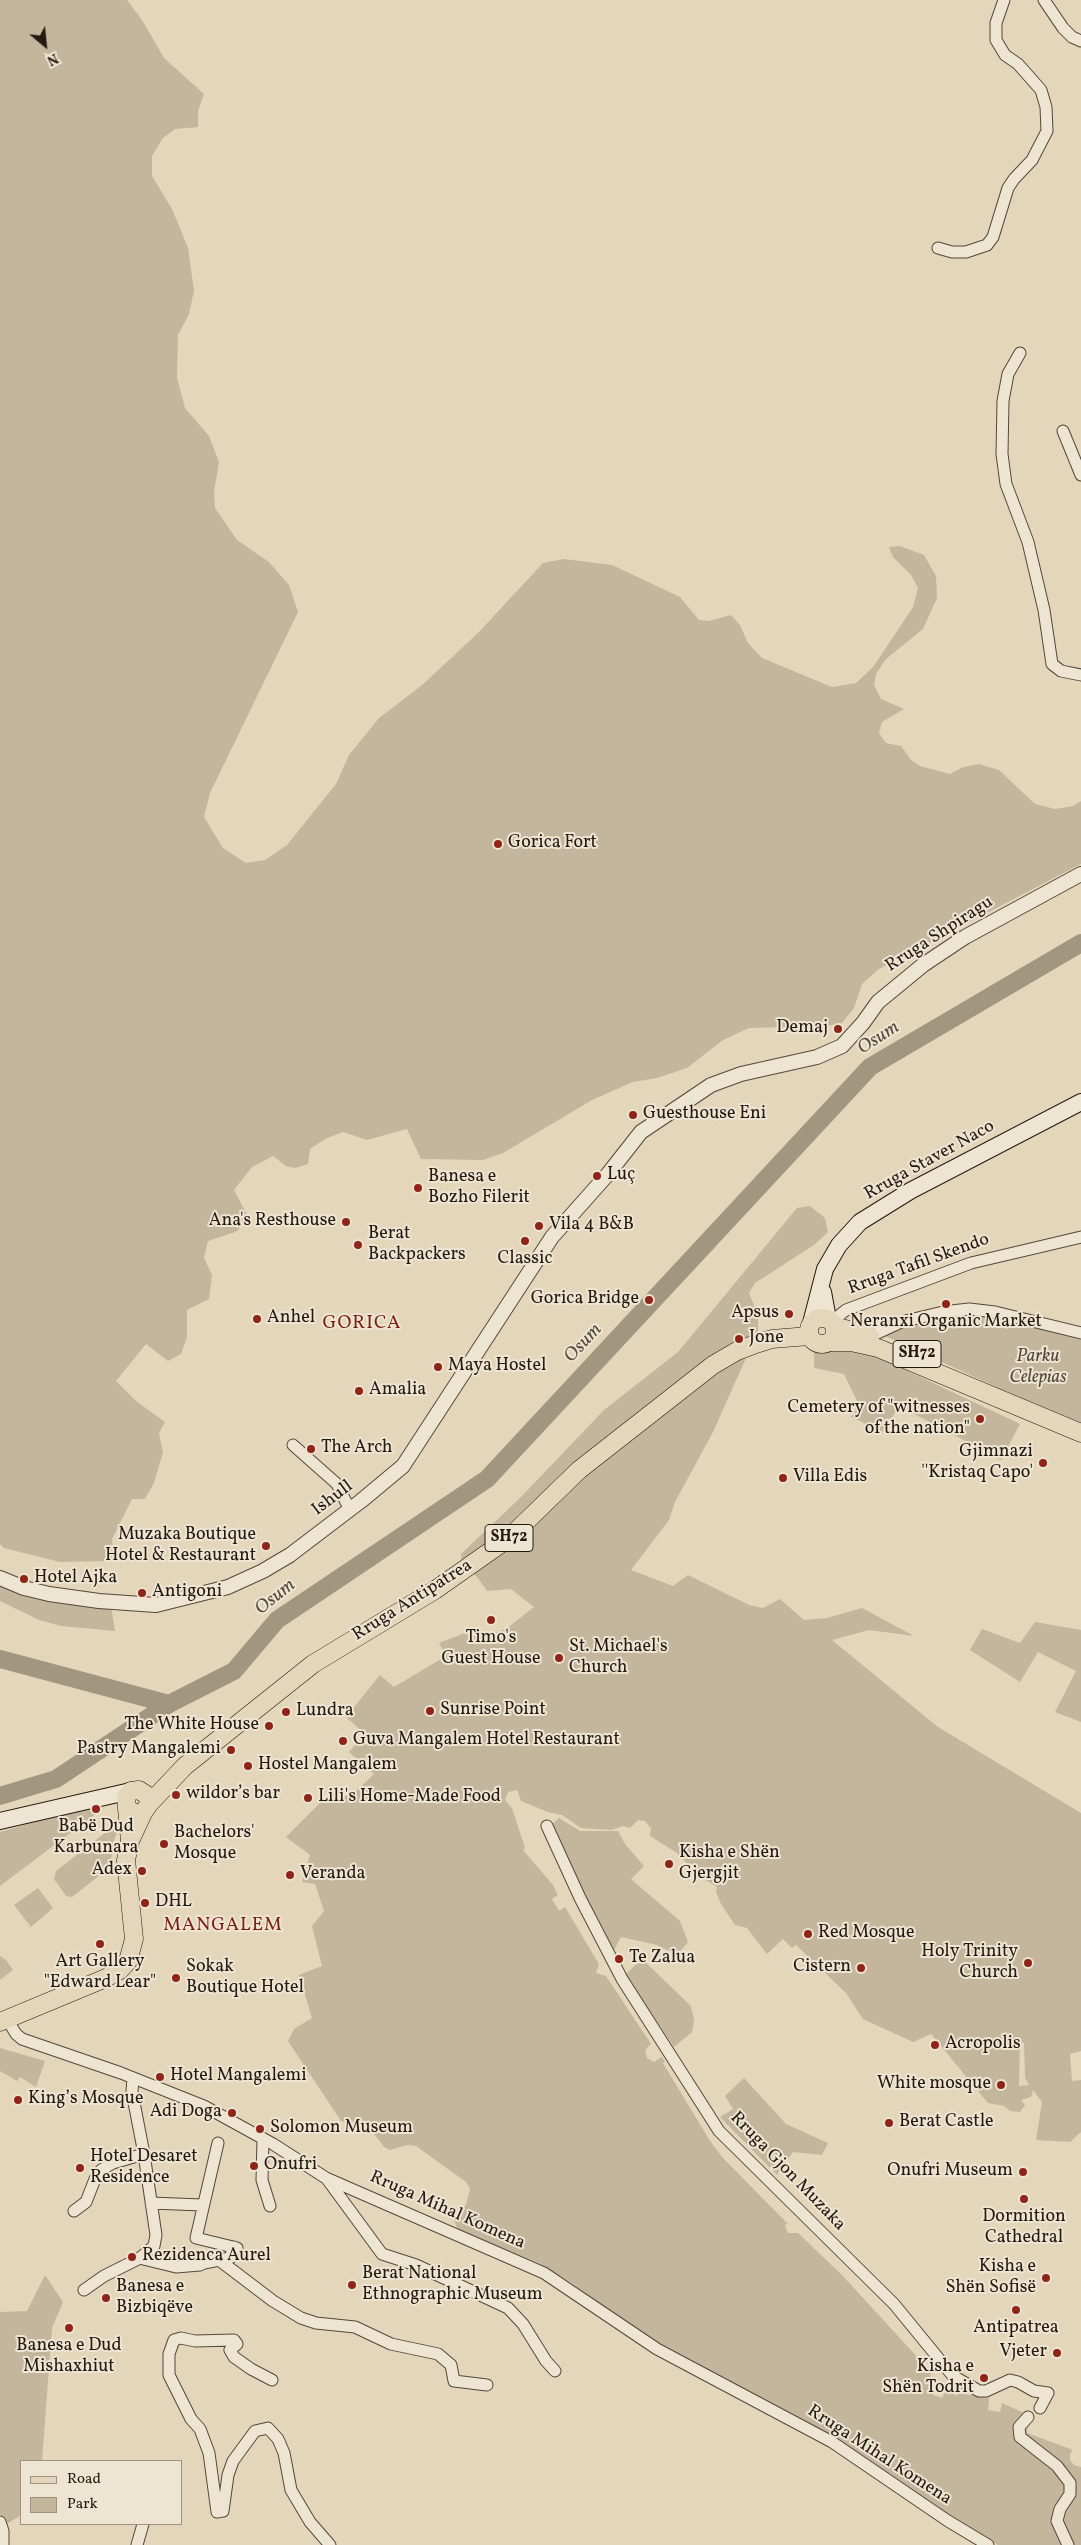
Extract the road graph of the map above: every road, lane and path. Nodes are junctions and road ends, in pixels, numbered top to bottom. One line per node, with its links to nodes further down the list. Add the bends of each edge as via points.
1 (1004, 0): 4 (street, via 996,23 996,40 1005,55 1018,64 1040,90 1046,107 1047,131 1032,160 1008,188 993,236 987,245 966,252)
2 (1044, 0): 3 (street, via 1063,28)
3 (1081, 41)
4 (938, 248)
5 (1020, 352): 8 (street, via 1008,374 1003,401 1002,454 1006,484 1028,542 1044,610 1052,664 1061,671)
6 (1063, 431): 7 (street)
7 (1081, 475)
8 (1081, 676)
9 (1081, 874): 11 (street, Rruga Shpiragu, via 965,937 922,965 878,1002 842,1046 817,1057 726,1078 654,1122 632,1140 608,1174)
10 (1081, 1102): 13 (main road, Rruga Staver Naco, via 910,1192 860,1222 839,1245 821,1280)
11 (567, 1218): 19 (street, Ishull, via 538,1257 403,1466)
12 (1081, 1237): 13 (street, Rruga Tafil Skendo, via 971,1262 846,1310)
13 (824, 1328): 15 (main road, Rruga Antipatrea / SH72); 16 (main road, Rruga Antipatrea / SH72, via 851,1342 878,1348); 21 (main road, Rruga Antipatrea / SH72, via 753,1345 713,1365 580,1470 549,1502 492,1551 435,1590 313,1664)
14 (1081, 1333): 15 (street, via 995,1312 969,1309 901,1322)
15 (871, 1336): 16 (main road, Rruga Antipatrea / SH72, via 976,1381)
16 (994, 1395): 17 (main road, Rruga Antipatrea / SH72)
17 (1081, 1433)
18 (293, 1445): 19 (street, via 338,1484)
19 (350, 1510): 20 (street, Ishull, via 290,1555 247,1580 211,1593 156,1605 49,1594)
20 (0, 1578)
21 (185, 1766): 22 (main road, SH72); 24 (main road, Rruga Antipatrea / SH72)
22 (135, 1790): 23 (main road); 24 (main road, via 146,1793)
23 (86, 1800): 24 (main road); 25 (main road)
24 (140, 1809): 27 (main road, Rruga Antipatrea / SH72, via 130,1841 127,1871 134,1939 128,1961 106,1978)
25 (0, 1821)
26 (546, 1826): 43 (street, Rruga Gjon Muzaka, via 622,1979 720,2131 894,2304 958,2381 986,2391 1010,2380 1034,2391 1048,2393)
27 (4, 2021): 28 (street, Rruga Mihal Komena, via 22,2040)
28 (133, 2078): 29 (street, Rruga Mihal Komena, via 204,2106); 31 (street, via 132,2092)
29 (263, 2140): 32 (street, Rruga Mihal Komena); 35 (street, via 262,2180)
30 (218, 2143): 34 (street, via 214,2169)
31 (144, 2154): 33 (street); 36 (street, via 113,2163 102,2170 94,2179 86,2202)
32 (326, 2178): 40 (street, via 382,2254 423,2268 508,2308); 50 (street, Rruga Mihal Komena, via 544,2273 651,2345 832,2442)
33 (151, 2202): 34 (street); 37 (street, via 156,2235 154,2246)
34 (202, 2205): 38 (street, via 197,2238 235,2248 230,2258)
35 (270, 2206)
36 (74, 2211)
37 (139, 2258): 38 (street, via 182,2267); 39 (street)
38 (219, 2260): 42 (street, via 301,2318 355,2327 391,2344 440,2355 451,2365 454,2381)
39 (84, 2290)
40 (556, 2371)
41 (272, 2380): 49 (street, via 234,2357 230,2350 237,2344 234,2340 181,2338 174,2340 169,2354 169,2374 204,2440 218,2512 223,2511 233,2461 255,2431 268,2428 284,2453 291,2490 310,2522)
42 (487, 2385)
43 (1040, 2408)
44 (1028, 2417): 51 (street, via 1019,2427 1020,2438 1057,2466 1070,2483 1070,2494 1060,2509 1057,2521)
45 (0, 2522): 47 (street)
46 (143, 2525): 48 (street)
47 (3, 2545)
48 (137, 2545)
49 (330, 2545)
50 (988, 2545)
51 (1068, 2545)

